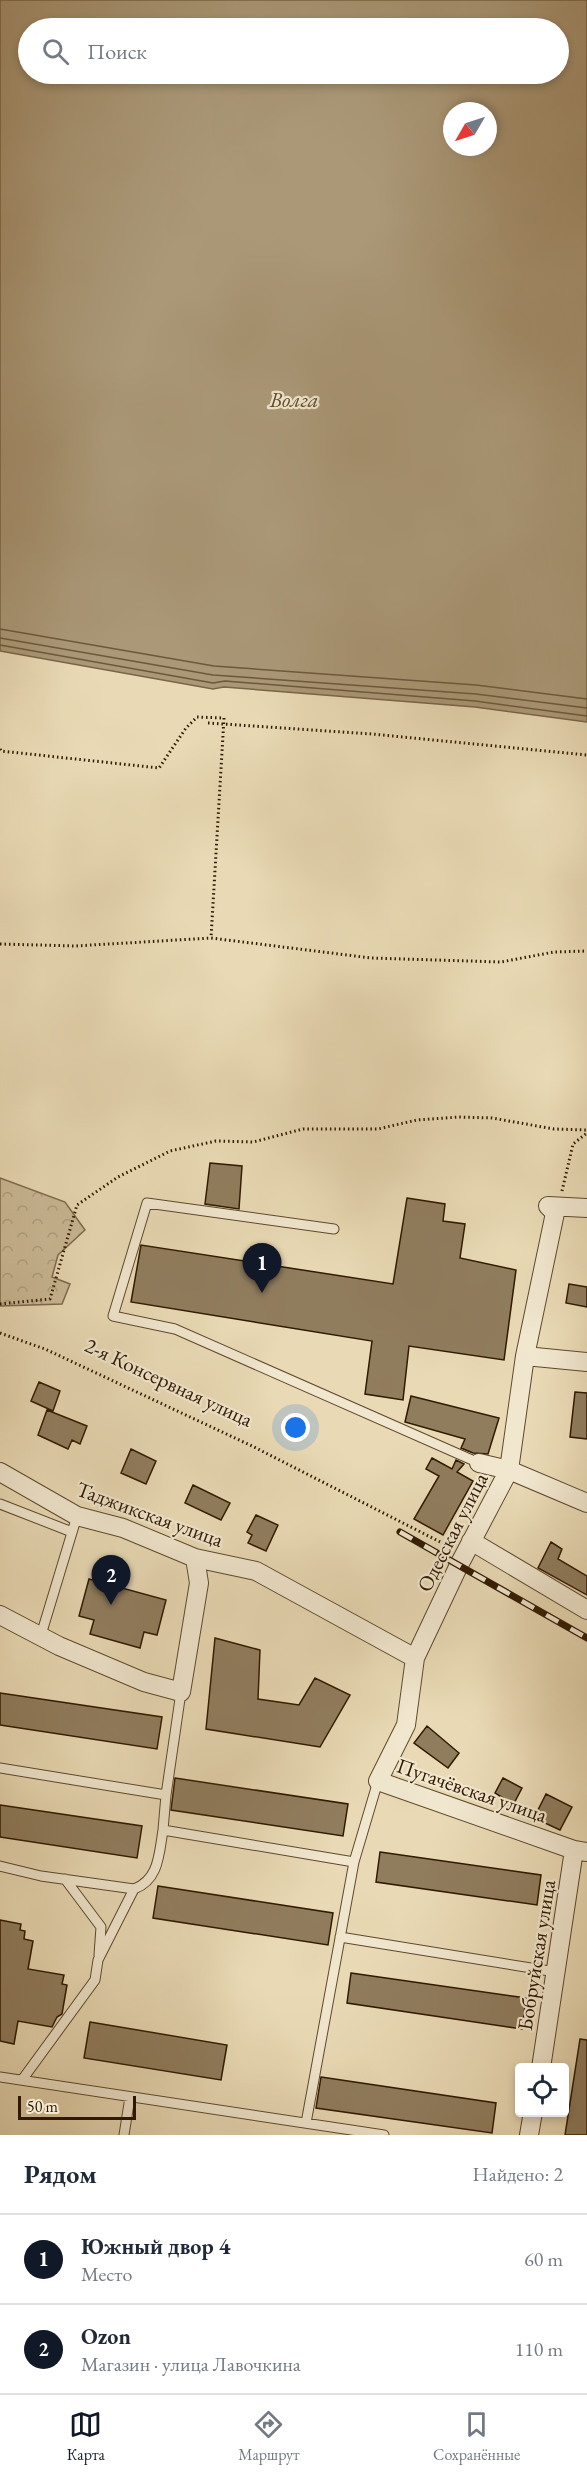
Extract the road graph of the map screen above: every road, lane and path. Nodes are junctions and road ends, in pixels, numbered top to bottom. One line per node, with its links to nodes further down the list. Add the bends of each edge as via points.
1 (208, 723): 3 (path)
2 (0, 748): 4 (path, via 1,752 159,768 197,717 224,718)
3 (587, 755)
4 (211, 938): 5 (path, via 75,946); 6 (path, via 371,958 501,962 554,952)
5 (0, 944)
6 (587, 951)
7 (587, 1132): 8 (path, via 573,1144); 11 (path, via 459,1117 417,1120 378,1129 303,1129 253,1142 216,1141 170,1150 118,1177 77,1205 50,1299)
8 (559, 1207): 9 (street); 13 (street, Одесская улица, via 548,1206 555,1213)
9 (587, 1208)
10 (334, 1229): 15 (lane, via 147,1203 113,1316 174,1329)
11 (0, 1304)
12 (0, 1333): 21 (path, 2-я Консервная улица, via 45,1349)
13 (525, 1356): 14 (street); 16 (street, Одесская улица)
14 (587, 1362)
15 (479, 1463): 16 (street)
16 (509, 1470): 18 (street); 21 (street, Одесская улица)
17 (0, 1472): 20 (street, Таджикская улица)
18 (587, 1503)
19 (0, 1504): 20 (lane)
20 (74, 1524): 22 (street, Таджикская улица, via 123,1528); 25 (lane)
21 (468, 1548): 23 (street); 26 (street, Одесская улица)
22 (195, 1558): 26 (street, Таджикская улица, via 256,1571); 27 (street, via 199,1583)
23 (587, 1610)
24 (0, 1615): 25 (street)
25 (41, 1635): 27 (street, via 144,1682)
26 (415, 1658): 28 (street, Одесская улица)
27 (181, 1692): 31 (lane)
28 (406, 1725): 30 (street, Пугачёвская улица)
29 (0, 1768): 31 (lane)
30 (378, 1781): 33 (street, Пугачёвская улица); 34 (lane)
31 (166, 1795): 32 (lane)
32 (163, 1830): 34 (lane); 37 (lane, via 157,1866 145,1885)
33 (581, 1851): 40 (street, Бобруйская улица)
34 (354, 1862): 38 (lane)
35 (0, 1866): 36 (lane)
36 (65, 1879): 37 (lane); 39 (lane, via 101,1927)
37 (134, 1889): 39 (lane)
38 (340, 1937): 40 (lane); 46 (lane)
39 (98, 1960): 43 (lane, via 95,1980)
40 (556, 1972): 41 (street, Бобруйская улица)
41 (542, 2063)
42 (0, 2077): 43 (lane)
43 (22, 2080): 44 (lane)
44 (130, 2097): 46 (lane); 47 (lane)
45 (532, 2117): 49 (street)
46 (306, 2123): 48 (lane)
47 (124, 2135)
48 (384, 2135)
49 (530, 2135)

